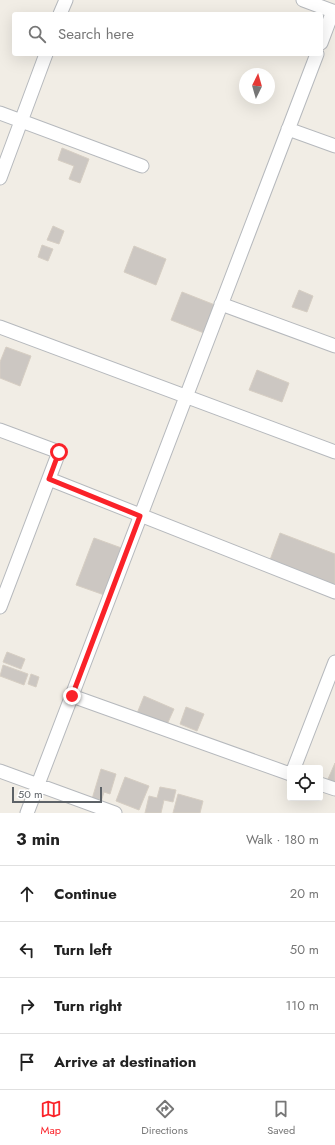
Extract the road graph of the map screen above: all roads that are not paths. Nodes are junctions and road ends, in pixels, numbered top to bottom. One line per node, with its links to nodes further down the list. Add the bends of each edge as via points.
1 (66, 0): 3 (street)
2 (303, 0): 4 (street)
3 (61, 12)
4 (334, 12): 5 (street)
5 (323, 38)
6 (45, 56): 9 (street)
7 (316, 56): 10 (street)
8 (0, 113): 9 (street)
9 (21, 121): 12 (street); 13 (street)
10 (288, 129): 11 (street); 14 (street)
11 (335, 146)
12 (142, 166)
13 (0, 178)
14 (221, 304): 16 (street); 17 (street)
15 (0, 326): 17 (street)
16 (335, 346)
17 (186, 396): 19 (street); 21 (street)
18 (0, 430): 20 (street, via 59,452)
19 (335, 452)
20 (49, 479): 21 (street); 23 (street)
21 (140, 516): 22 (street); 25 (street)
22 (335, 592)
23 (0, 607)
24 (335, 662): 26 (street)
25 (72, 696): 28 (street); 29 (street)
26 (295, 765)
27 (0, 771): 29 (street)
28 (287, 773)
29 (38, 784): 32 (street); 33 (street)
30 (323, 785): 31 (street)
31 (335, 790)
32 (27, 813)
33 (115, 813)

